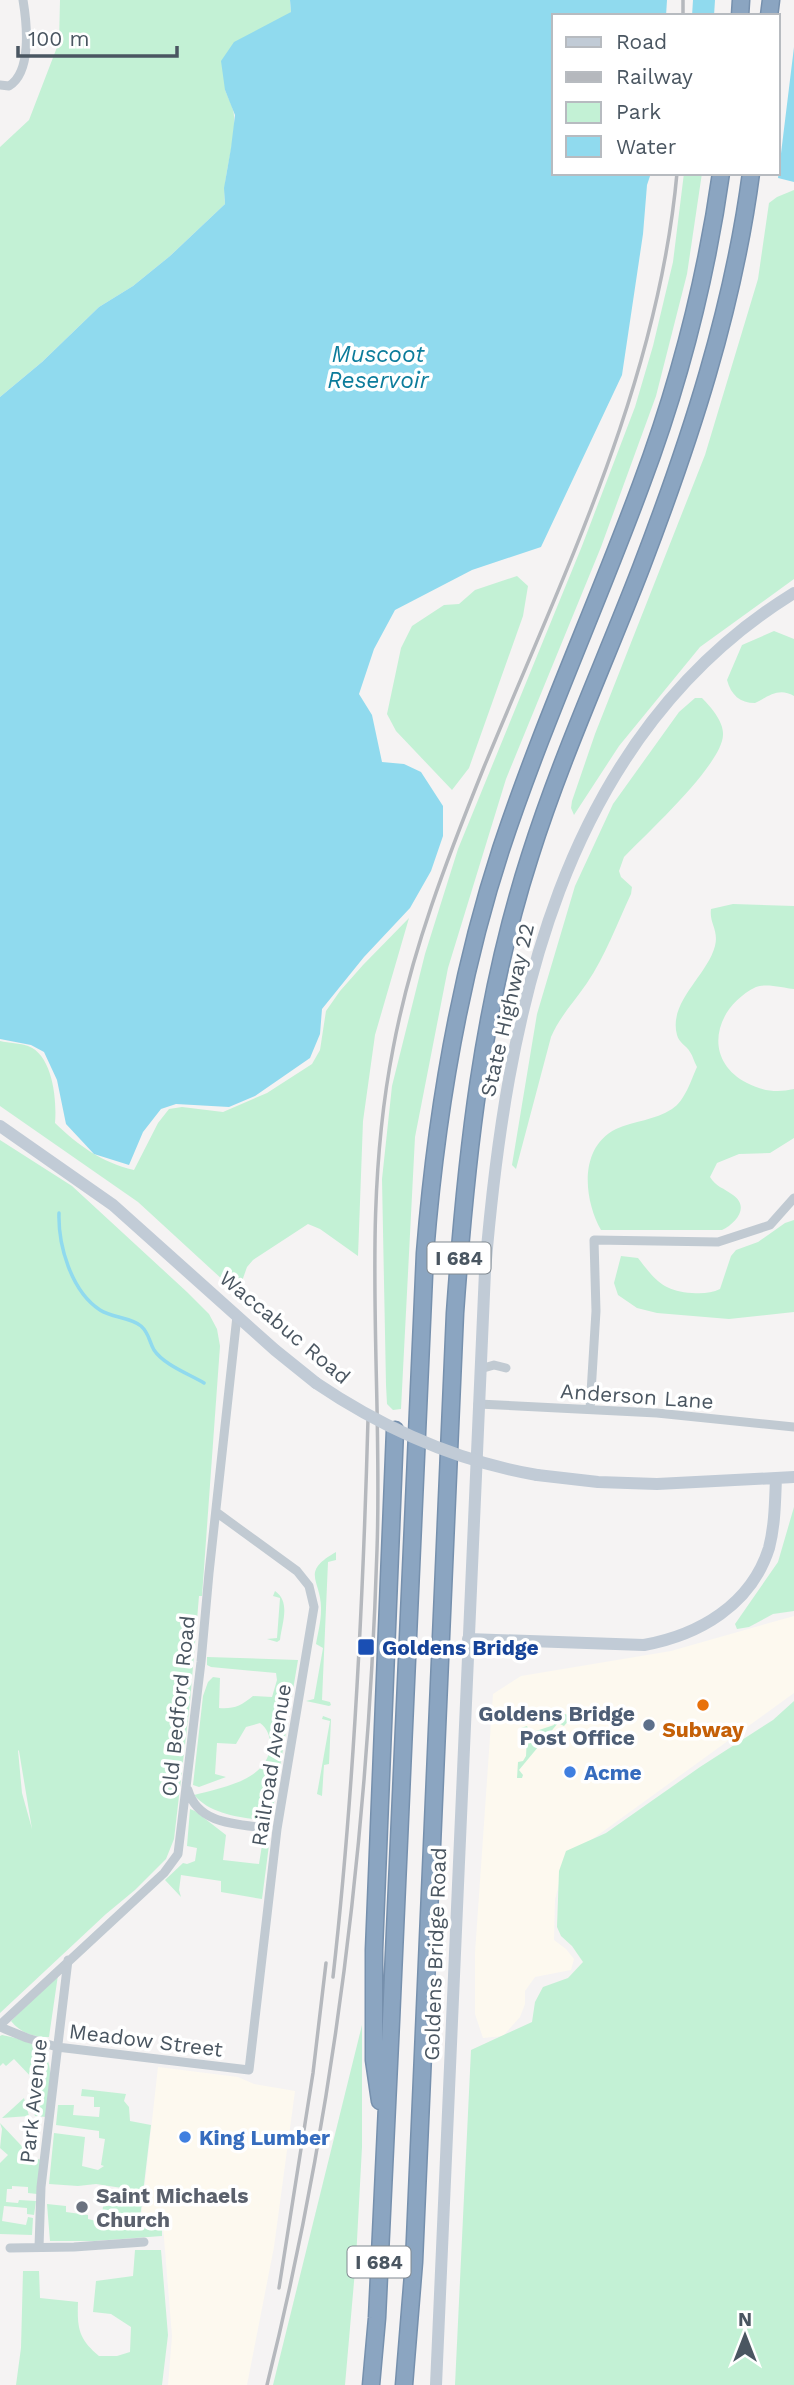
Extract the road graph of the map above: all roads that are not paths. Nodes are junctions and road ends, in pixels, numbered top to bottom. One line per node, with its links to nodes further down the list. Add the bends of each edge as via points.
1 (23, 0): 2 (street, via 27,24 23,68 17,81)
2 (0, 85)
3 (721, 175): 26 (highway, I 684, via 699,290 669,401 502,847 469,961 444,1078 425,1253)
4 (751, 175): 31 (highway, I 684, via 725,309 694,421 530,857 498,968 477,1082 455,1313 418,2182)
5 (794, 593): 10 (main road, State Highway 22, via 730,640 660,712 609,785 572,857 536,956 509,1072 488,1225)
6 (0, 1126): 8 (main road, Waccabuc Road, via 113,1205)
7 (794, 1198): 12 (street, via 770,1225 718,1242 594,1240 596,1311)
8 (237, 1316): 14 (main road, Waccabuc Road, bridge, via 316,1383); 17 (street, Old Bedford Road)
9 (506, 1368): 10 (street)
10 (480, 1369): 11 (main road, State Highway 22)
11 (478, 1404): 12 (street, Anderson Lane); 18 (main road, State Highway 22)
12 (590, 1409): 13 (street, Anderson Lane)
13 (794, 1427)
14 (395, 1430): 16 (main road, Waccabuc Road, bridge, via 453,1454 537,1475 637,1484); 26 (highway, via 374,1938 374,2060)
15 (794, 1477): 16 (main road, Waccabuc Road)
16 (776, 1478): 19 (main road, via 773,1527 762,1566 738,1598 703,1627 643,1644)
17 (216, 1512): 20 (street, Old Bedford Road); 25 (street, Railroad Avenue, via 297,1571 309,1586 314,1607 277,1829)
18 (473, 1524): 19 (main road, Goldens Bridge Road)
19 (468, 1639): 32 (main road, Goldens Bridge Road)
20 (186, 1785): 21 (street, via 191,1802 207,1816); 22 (street, Old Bedford Road, via 178,1854)
21 (265, 1828)
22 (68, 1960): 23 (street, Old Bedford Road); 24 (street, Park Avenue)
23 (0, 2026): 24 (street, Meadow Street)
24 (57, 2047): 25 (street, Meadow Street); 28 (street, Park Avenue)
25 (249, 2070)
26 (385, 2138): 30 (highway, I 684)
27 (144, 2242): 28 (street)
28 (39, 2247): 29 (street)
29 (10, 2248)
30 (371, 2385)
31 (404, 2385)
32 (436, 2385)

